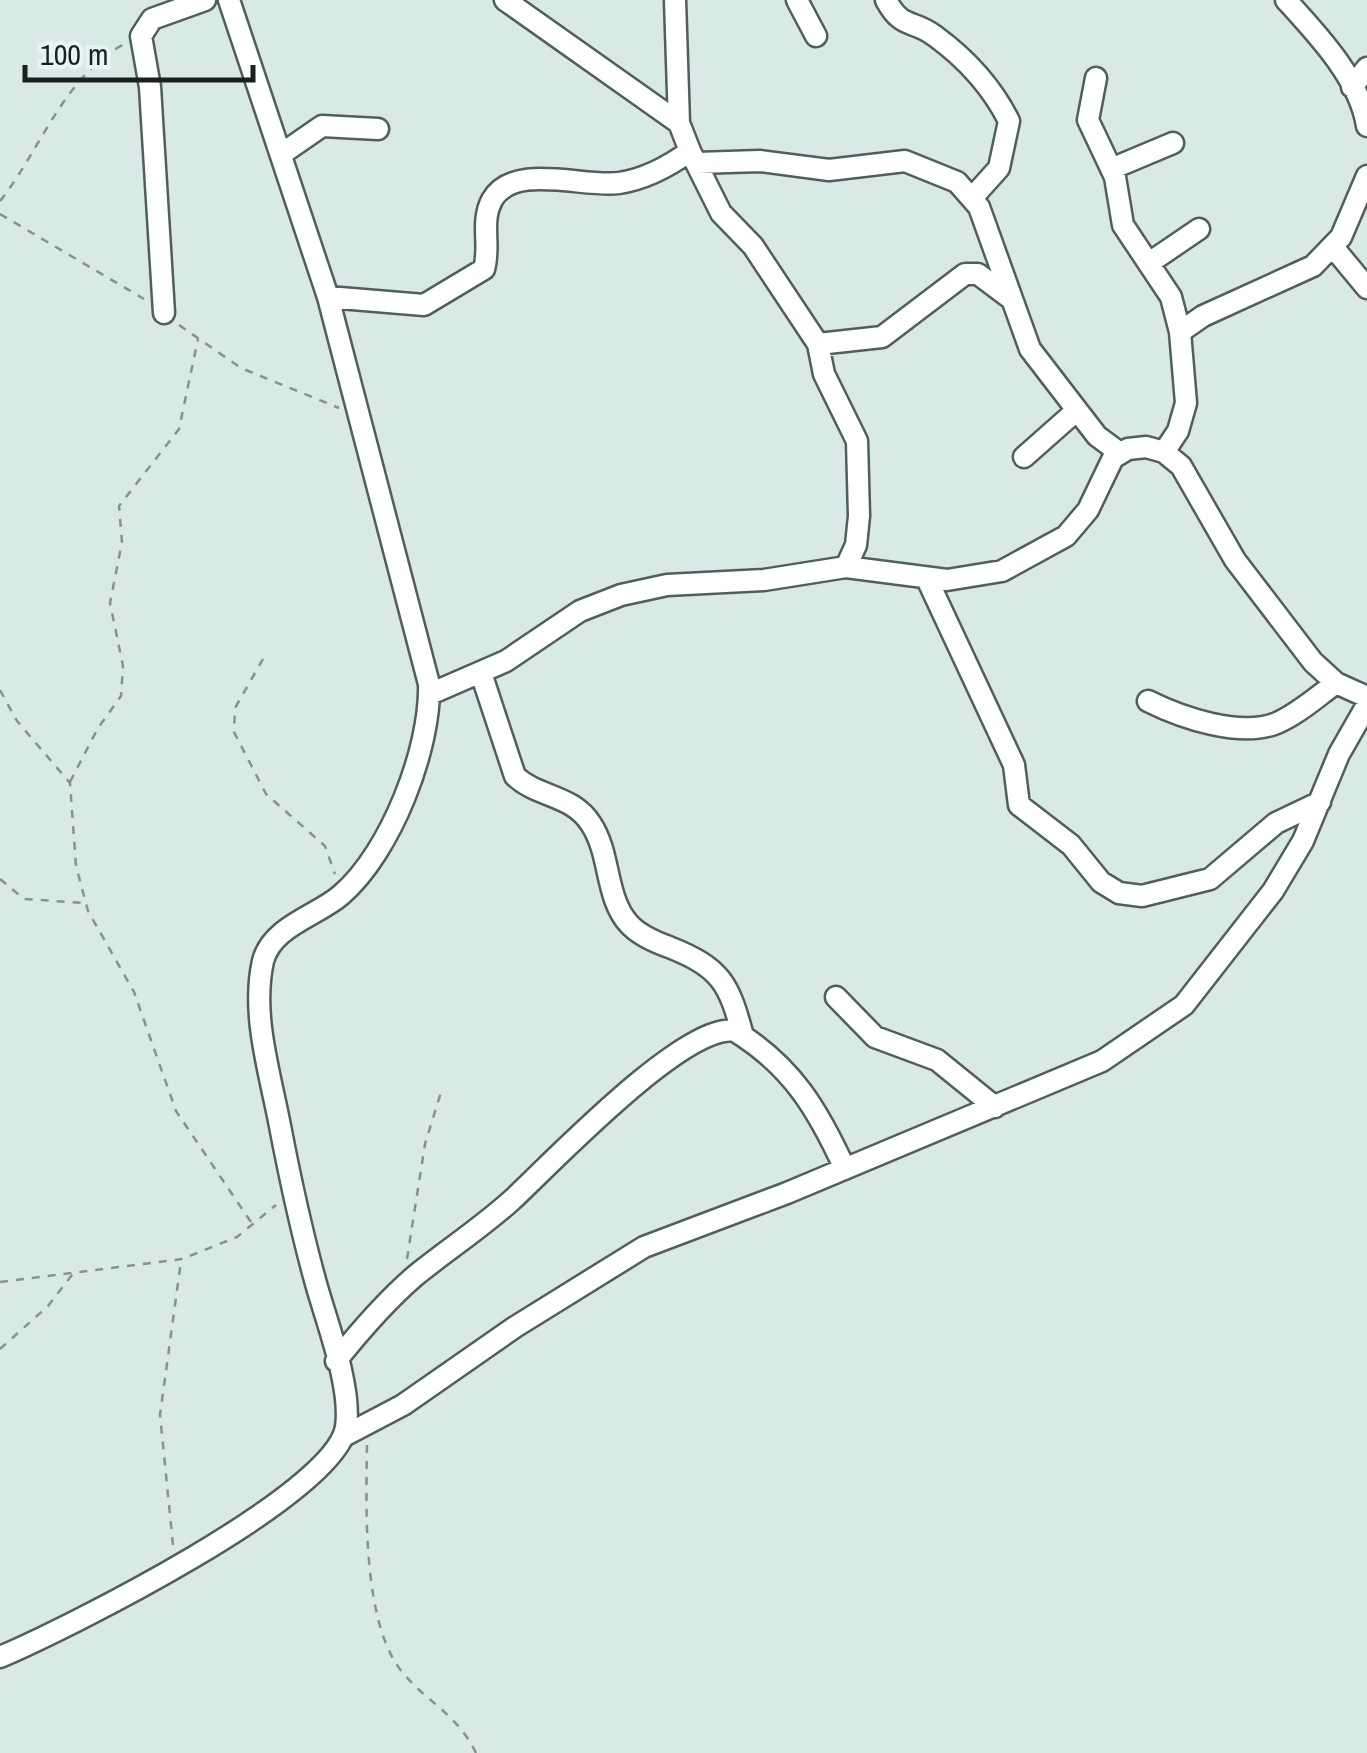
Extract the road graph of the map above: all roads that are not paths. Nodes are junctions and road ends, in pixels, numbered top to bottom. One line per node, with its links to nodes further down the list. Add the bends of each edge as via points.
1 (205, 0): 27 (street, via 152,19 141,36)
2 (230, 0): 16 (street)
3 (505, 0): 12 (street)
4 (675, 0): 12 (street)
5 (797, 0): 8 (street)
6 (886, 0): 20 (street, via 904,24 932,33 969,65 1009,120 1000,168)
7 (1286, 0): 11 (street)
8 (816, 36)
9 (1367, 68): 11 (street)
10 (1096, 78): 18 (street, via 1088,120)
11 (1352, 86): 13 (street)
12 (679, 123): 17 (street)
13 (1367, 126)
14 (378, 129): 16 (street, via 322,126)
15 (1173, 142): 18 (street)
16 (283, 154): 25 (street)
17 (693, 157): 20 (street, via 829,170 905,161 957,182); 25 (street, via 629,181 507,185 487,214 484,269 432,302); 29 (street, via 722,213 753,246)
18 (1111, 169): 23 (street, via 1123,225)
19 (1366, 181): 22 (street)
20 (973, 197): 26 (street)
21 (1199, 228): 23 (street)
22 (1333, 247): 24 (street); 28 (street, via 1296,277)
23 (1149, 263): 28 (street, via 1171,297)
24 (1367, 288)
25 (328, 297): 38 (street)
26 (1010, 298): 29 (street, via 978,274 966,274 882,337); 30 (street, via 1030,349)
27 (164, 314)
28 (1180, 332): 31 (street, via 1186,402)
29 (818, 344): 34 (street, via 824,374 860,454 858,531)
30 (1076, 411): 32 (street); 33 (street)
31 (1164, 452): 32 (street, via 1146,446); 37 (street, via 1200,496 1235,560)
32 (1120, 453): 35 (street, via 1082,520 1056,544 1002,571)
33 (1024, 457)
34 (846, 567): 35 (street); 36 (street, via 622,595 557,624)
35 (927, 579): 42 (street, via 1014,765 1019,805 1072,845 1111,889 1142,896 1210,879 1276,823)
36 (481, 673): 38 (street); 44 (street, via 515,776 583,814 601,842 627,922 722,980)
37 (1336, 683): 39 (street); 40 (street, via 1278,722 1250,729 1170,712)
38 (430, 694): 47 (street, via 410,780 366,866 342,894 283,932 262,965 262,1030 292,1192)
39 (1367, 696)
40 (1148, 700)
41 (1367, 705): 42 (street)
42 (1320, 802): 45 (street, via 1273,891 1184,1005 1102,1061)
43 (836, 997): 45 (street, via 875,1037 937,1060)
44 (743, 1036): 46 (street, via 808,1094); 47 (street, via 713,1033 660,1067 401,1289)
45 (995, 1107): 46 (street)
46 (845, 1169): 48 (street, via 644,1246 403,1405)
47 (336, 1361): 48 (street)
48 (344, 1436): 49 (street, via 318,1471 178,1566 72,1626)
49 (0, 1657)

